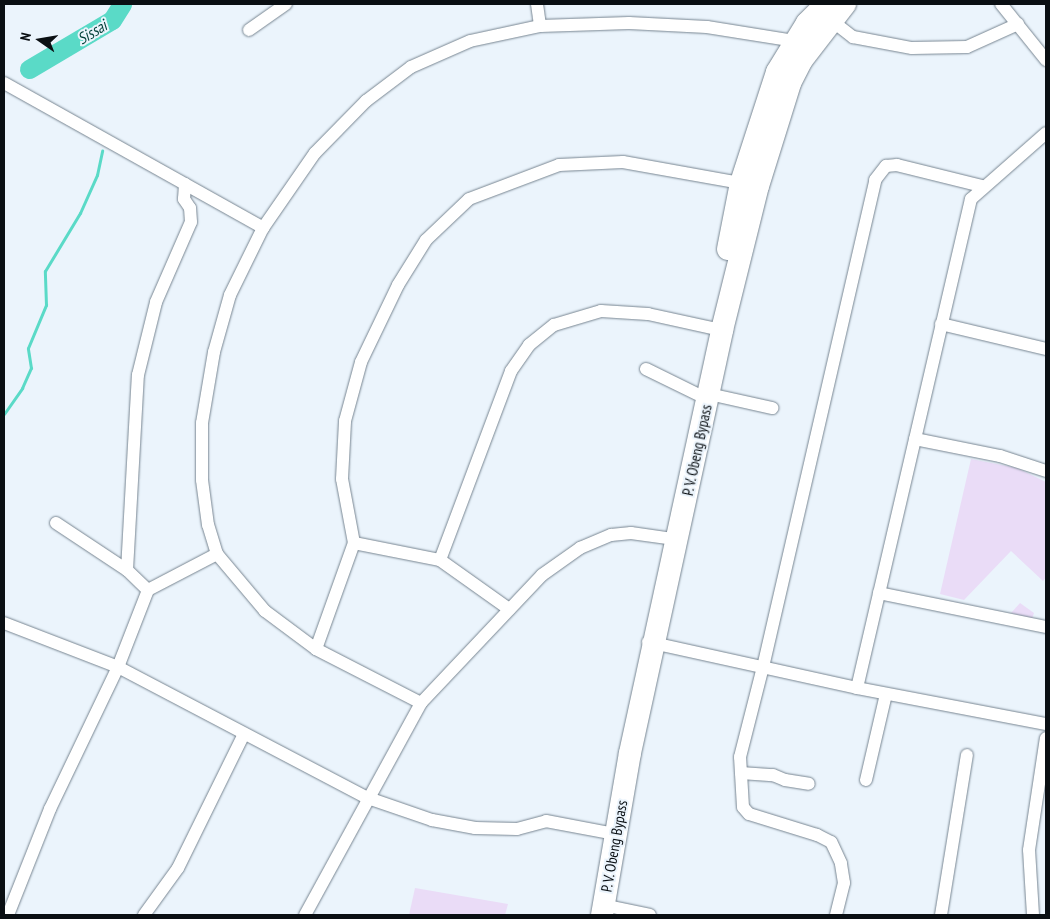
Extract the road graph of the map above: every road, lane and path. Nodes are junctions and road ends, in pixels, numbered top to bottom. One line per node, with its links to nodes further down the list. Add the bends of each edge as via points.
1 (286, 4): 7 (street)
2 (537, 4): 6 (street)
3 (1001, 4): 5 (street)
4 (834, 9): 5 (street, via 853,37 912,48 967,47); 8 (highway, P. V. Obeng Bypass); 20 (highway, P. V. Obeng Bypass, via 790,83 758,186)
5 (1018, 24): 9 (street)
6 (540, 26): 8 (street, via 639,23 707,27); 15 (street, via 470,41 411,67 366,101 315,153)
7 (249, 30)
8 (794, 41): 12 (highway, P. V. Obeng Bypass, via 777,72)
9 (1046, 60)
10 (4, 83): 13 (street)
11 (1046, 133): 14 (street)
12 (741, 183): 17 (highway, P. V. Obeng Bypass); 26 (street, via 624,162 559,164 469,200 426,240 398,285 361,362 345,421 342,479)
13 (185, 184): 15 (street); 29 (street, via 184,200 190,208 191,222 156,302 138,375)
14 (982, 186): 16 (street, via 971,199); 38 (street, via 897,165 886,166 875,180)
15 (264, 228): 27 (street, via 230,295 214,352 202,422 202,480 208,525)
16 (941, 324): 18 (street); 22 (street)
17 (712, 328): 20 (highway, P. V. Obeng Bypass); 28 (street, via 648,314 601,311 554,325 529,345 511,371)
18 (1046, 349)
19 (646, 369): 20 (street)
20 (703, 394): 21 (street); 25 (highway, P. V. Obeng Bypass); 35 (highway, P. V. Obeng Bypass)
21 (772, 408)
22 (915, 439): 23 (street, via 1000,456); 31 (street)
23 (1046, 471)
24 (56, 524): 29 (street)
25 (666, 538): 32 (street, via 611,534 580,548 542,575); 35 (highway, P. V. Obeng Bypass)
26 (354, 543): 28 (street); 36 (street)
27 (217, 554): 30 (street); 36 (street, via 265,611)
28 (440, 560): 32 (street)
29 (126, 570): 30 (street)
30 (148, 590): 37 (street)
31 (879, 593): 34 (street); 39 (street)
32 (509, 609): 41 (street)
33 (4, 623): 37 (street)
34 (1046, 627)
35 (649, 642): 38 (street); 50 (highway, P. V. Obeng Bypass); 51 (highway, P. V. Obeng Bypass)
36 (316, 648): 41 (street)
37 (118, 667): 43 (street); 52 (street, via 50,809)
38 (764, 667): 39 (street); 46 (street, via 740,757)
39 (857, 688): 40 (street)
40 (886, 694): 42 (street); 47 (street)
41 (421, 703): 49 (street)
42 (1046, 724)
43 (244, 734): 49 (street); 53 (street, via 178,868)
44 (1046, 738): 58 (street, via 1029,850)
45 (967, 755): 57 (street)
46 (741, 773): 48 (street, via 773,774 785,780); 56 (street, via 743,807 749,814 831,842 841,863 844,883)
47 (866, 780)
48 (809, 784)
49 (368, 798): 50 (street, via 432,820 475,828 517,829 546,821); 54 (street)
50 (605, 832): 51 (highway, P. V. Obeng Bypass)
51 (598, 912): 55 (street)
52 (8, 915)
53 (144, 915)
54 (305, 915)
55 (650, 915)
56 (836, 915)
57 (941, 915)
58 (1033, 915)

